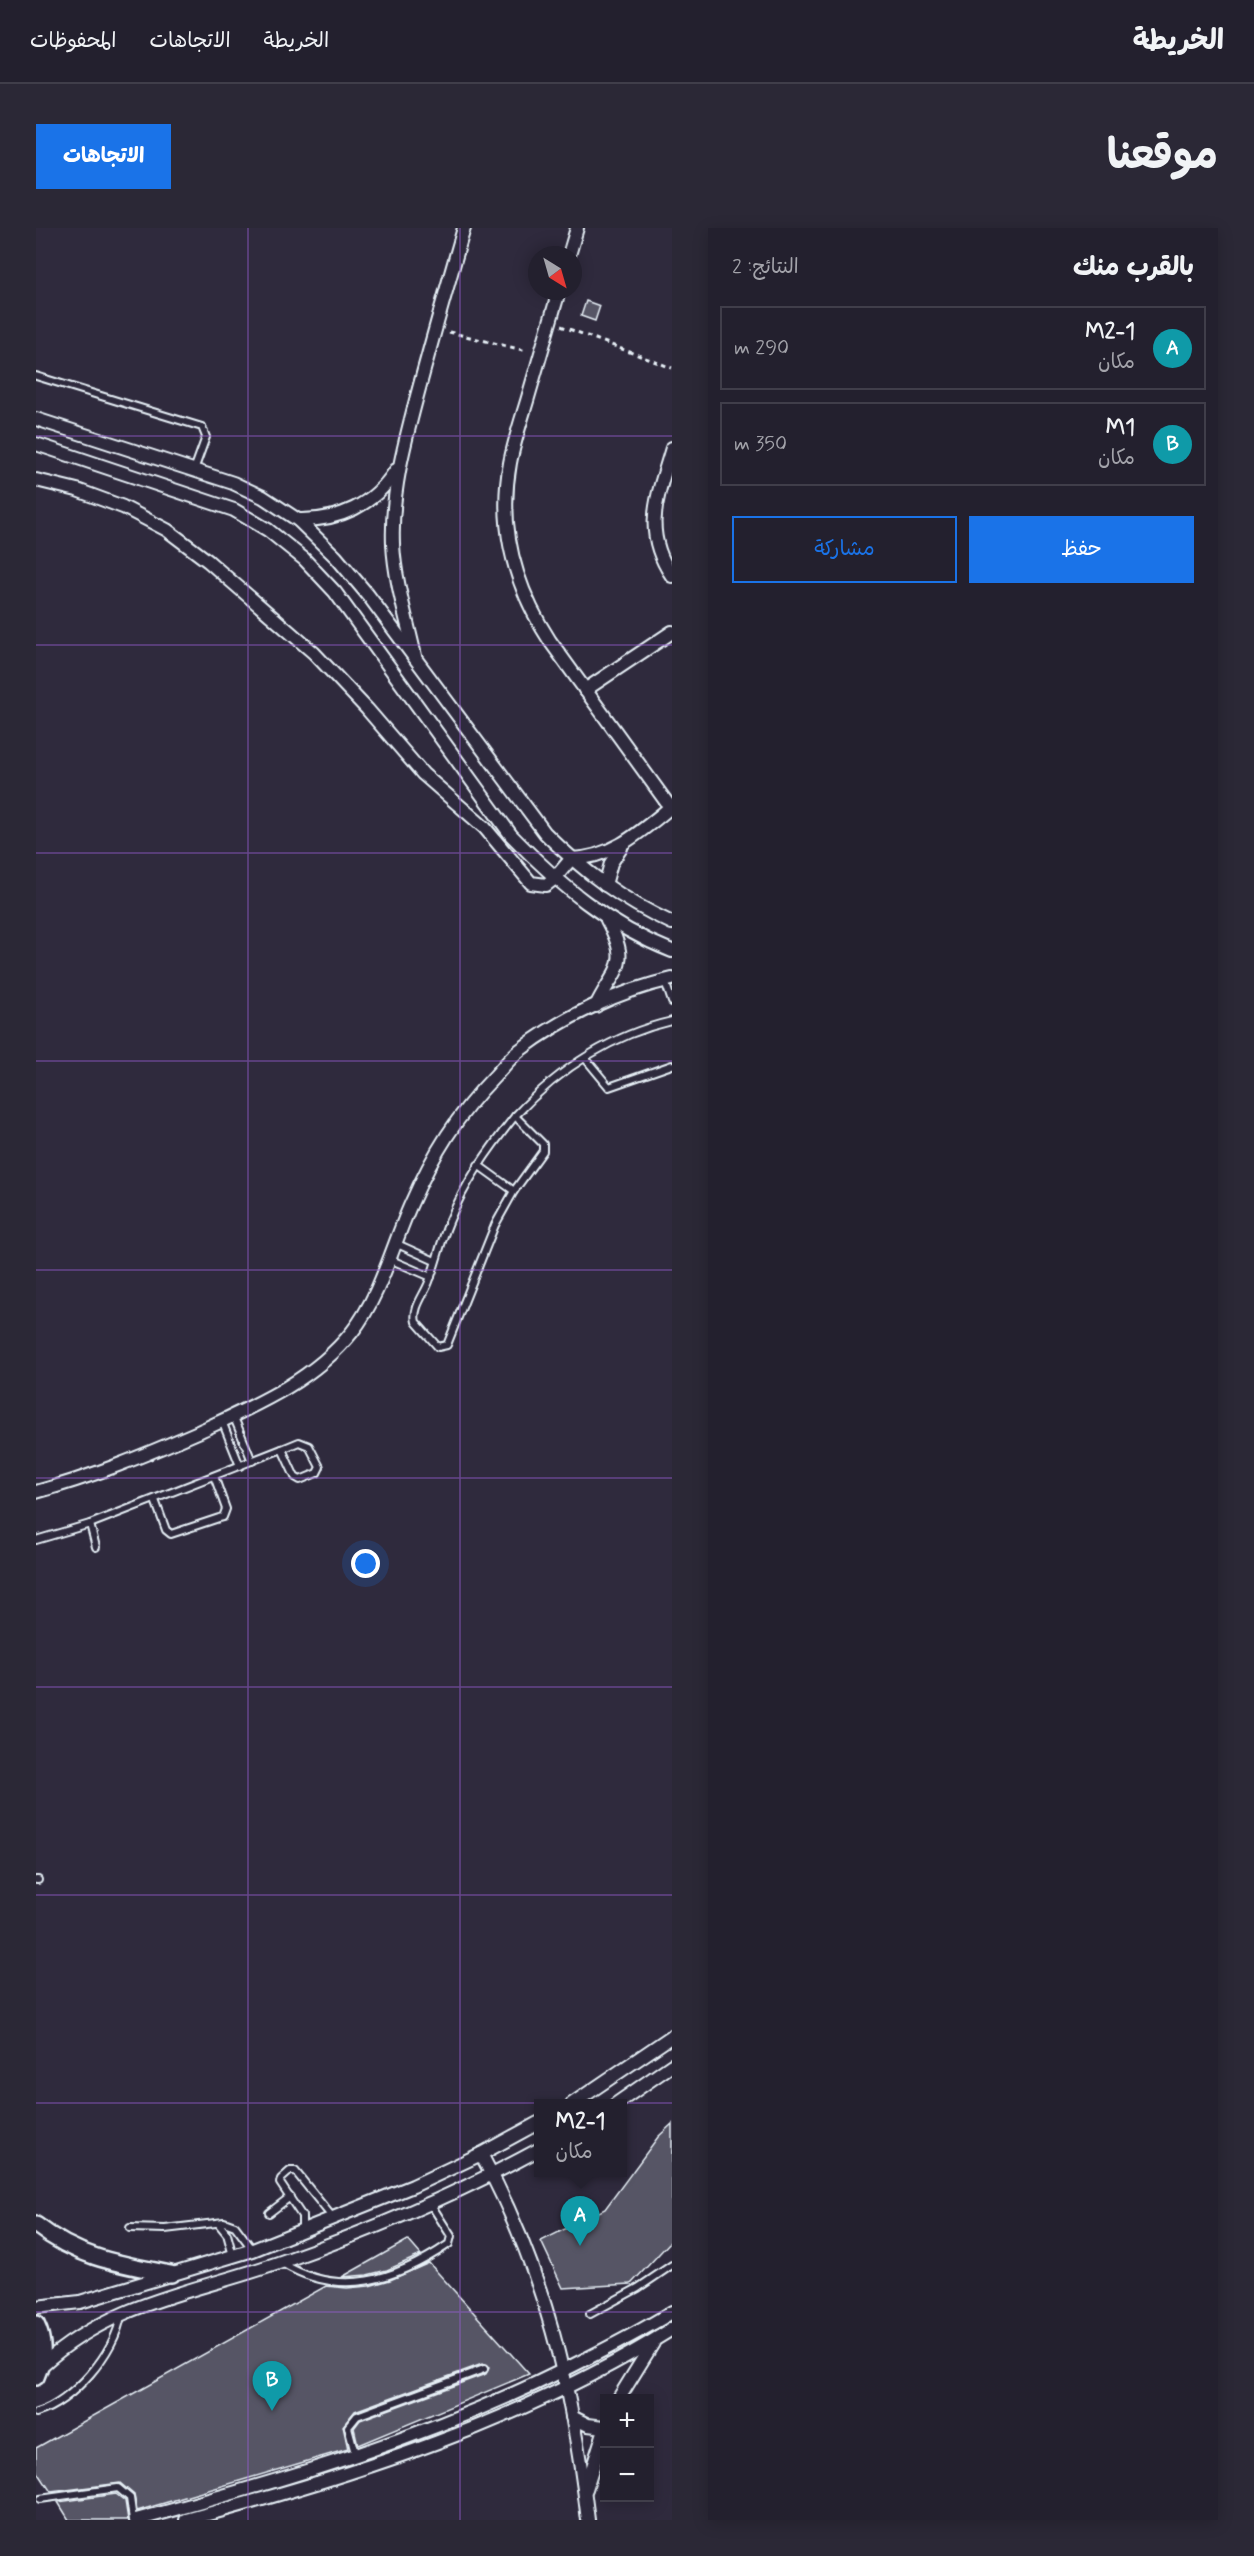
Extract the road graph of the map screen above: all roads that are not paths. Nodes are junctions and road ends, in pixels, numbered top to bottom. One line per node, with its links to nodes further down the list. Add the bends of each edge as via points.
1 (464, 228): 9 (street)
2 (577, 228): 3 (street)
3 (572, 246)
4 (556, 300): 16 (street, via 510,462 507,525 511,556 533,615)
5 (36, 376): 10 (lane, via 202,427 206,437)
6 (36, 419): 10 (street)
7 (36, 444): 20 (street, via 234,510 268,530 304,559 335,592 511,835)
8 (672, 448): 13 (street, via 653,525 655,544)
9 (399, 466): 12 (street, via 380,491 355,508 328,518); 15 (street, via 393,546)
10 (194, 470): 12 (street, via 263,497)
11 (36, 480): 20 (street, via 123,507 188,545 314,653 423,774 485,828 531,883 546,885)
12 (298, 520): 15 (street, via 368,594)
13 (672, 576)
14 (672, 632): 16 (street)
15 (416, 661): 19 (street, via 545,833)
16 (585, 690): 17 (street)
17 (671, 806): 18 (street)
18 (626, 842): 19 (street, via 600,855); 21 (street, via 611,864)
19 (571, 859): 20 (street); 21 (street)
20 (555, 878): 22 (street)
21 (604, 885): 23 (street)
22 (607, 919): 24 (street); 27 (street, via 619,945 619,964)
23 (672, 924)
24 (672, 951)
25 (668, 980): 26 (lane); 27 (street)
26 (672, 1002)
27 (596, 1006): 34 (street, via 519,1051 472,1099 433,1155)
28 (672, 1021): 29 (lane, via 630,1034)
29 (585, 1058): 30 (lane, via 609,1087); 31 (lane, via 548,1084)
30 (672, 1065)
31 (515, 1116): 32 (lane); 33 (lane, via 543,1147)
32 (478, 1165): 33 (lane); 36 (lane, via 454,1210)
33 (514, 1191): 37 (lane, via 495,1225 447,1345 441,1348 415,1317)
34 (395, 1243): 35 (street); 36 (lane)
35 (388, 1259): 37 (lane); 38 (street, via 353,1330 321,1364 297,1382)
36 (435, 1261): 37 (lane)
37 (431, 1277)
38 (228, 1418): 40 (lane); 41 (lane); 43 (street, via 108,1469)
39 (282, 1449): 39 (lane, via 299,1442 309,1446 319,1472 297,1479); 40 (lane)
40 (252, 1461): 41 (lane)
41 (240, 1466): 42 (lane)
42 (214, 1476): 44 (lane); 44 (lane, via 226,1509 223,1517 171,1534)
43 (36, 1492)
44 (155, 1500): 45 (lane)
45 (90, 1524): 46 (lane); 47 (lane)
46 (36, 1540)
47 (96, 1548)
48 (672, 2036): 50 (street)
49 (672, 2065): 51 (street)
50 (578, 2099)
51 (622, 2099)
52 (534, 2125): 54 (street)
53 (534, 2152): 55 (street)
54 (481, 2154): 55 (street); 59 (street)
55 (492, 2175): 57 (street); 77 (street, via 542,2290)
56 (290, 2197): 58 (lane); 59 (lane, via 280,2181 292,2170); 63 (lane, via 302,2216)
57 (430, 2203): 66 (street); 66 (lane, via 451,2236 449,2244 390,2276 359,2282 327,2281)
58 (269, 2213)
59 (333, 2218): 63 (street)
60 (218, 2223): 62 (lane); 64 (lane, via 235,2226); 65 (lane, via 227,2234)
61 (36, 2225): 68 (street, via 84,2254)
62 (130, 2228)
63 (302, 2230): 64 (street)
64 (253, 2250): 65 (street)
65 (233, 2256): 68 (street)
66 (282, 2262): 71 (street)
67 (672, 2265): 72 (lane)
68 (171, 2274): 69 (street, via 80,2302)
69 (36, 2307)
70 (672, 2312): 77 (street)
71 (122, 2313): 78 (street, via 72,2341); 81 (lane, via 114,2339 88,2377 59,2401)
72 (590, 2314)
73 (36, 2324): 78 (street, via 44,2349)
74 (672, 2329): 75 (street)
75 (656, 2339): 79 (street); 80 (street)
76 (484, 2368): 85 (lane, via 357,2416 348,2427)
77 (563, 2370): 79 (street); 85 (street)
78 (38, 2372)
79 (566, 2389): 82 (street); 85 (street)
80 (622, 2394)
81 (36, 2413)
82 (572, 2417): 83 (street); 86 (street)
83 (600, 2429)
84 (600, 2443): 86 (street)
85 (358, 2463): 88 (street); 89 (street)
86 (585, 2493): 90 (street)
87 (40, 2499): 88 (lane, via 118,2488 130,2498)
88 (135, 2520)
89 (186, 2520)
90 (588, 2520)

